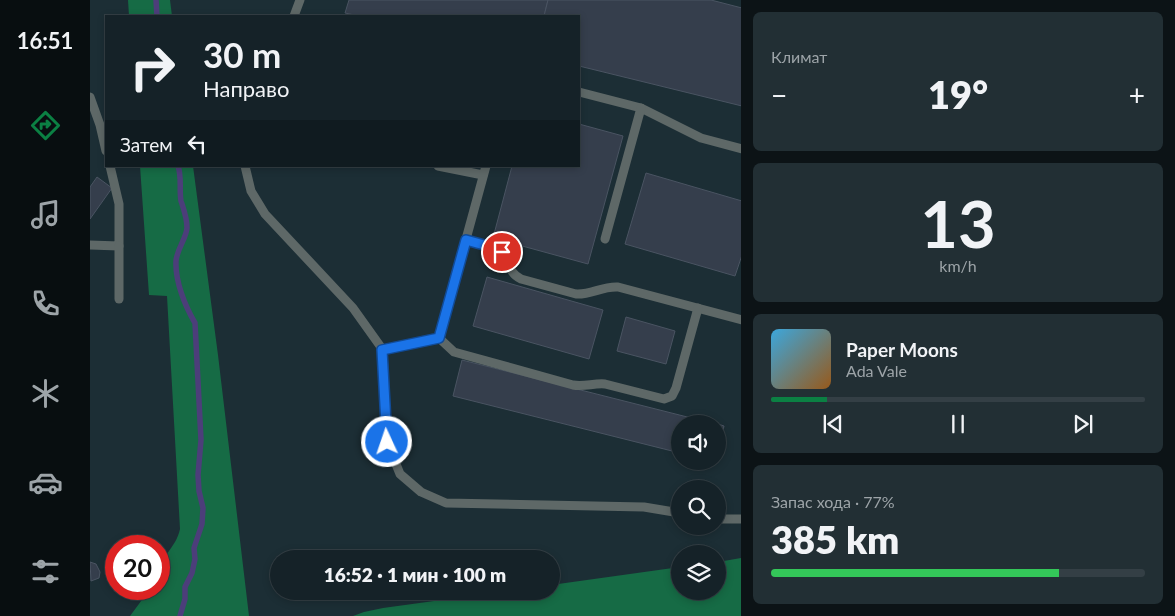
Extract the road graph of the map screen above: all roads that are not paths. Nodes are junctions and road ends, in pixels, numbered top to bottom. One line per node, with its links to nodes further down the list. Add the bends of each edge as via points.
1 (300, 0): 2 (lane)
2 (297, 15)
3 (580, 92): 5 (lane)
4 (90, 97): 6 (lane)
5 (640, 108): 7 (lane, via 701,138); 13 (lane)
6 (105, 147)
7 (741, 149)
8 (110, 167): 15 (lane, via 119,204)
9 (245, 167): 20 (lane, via 251,191 265,214 353,308)
10 (447, 167): 11 (lane)
11 (485, 171): 12 (lane)
12 (466, 240): 17 (lane, via 502,252 513,275 521,279 585,295 607,286 618,287); 19 (lane)
13 (605, 240)
14 (90, 245): 15 (lane)
15 (119, 246): 16 (lane)
16 (119, 298)
17 (698, 308): 18 (lane); 19 (lane, via 676,388 672,396 664,399 605,384 573,385 454,352)
18 (741, 320)
19 (439, 338): 20 (lane)
20 (382, 350): 21 (lane, via 387,442 400,474 421,492 446,503 644,507)
21 (671, 512)
22 (741, 518): 23 (lane)
23 (726, 519)

